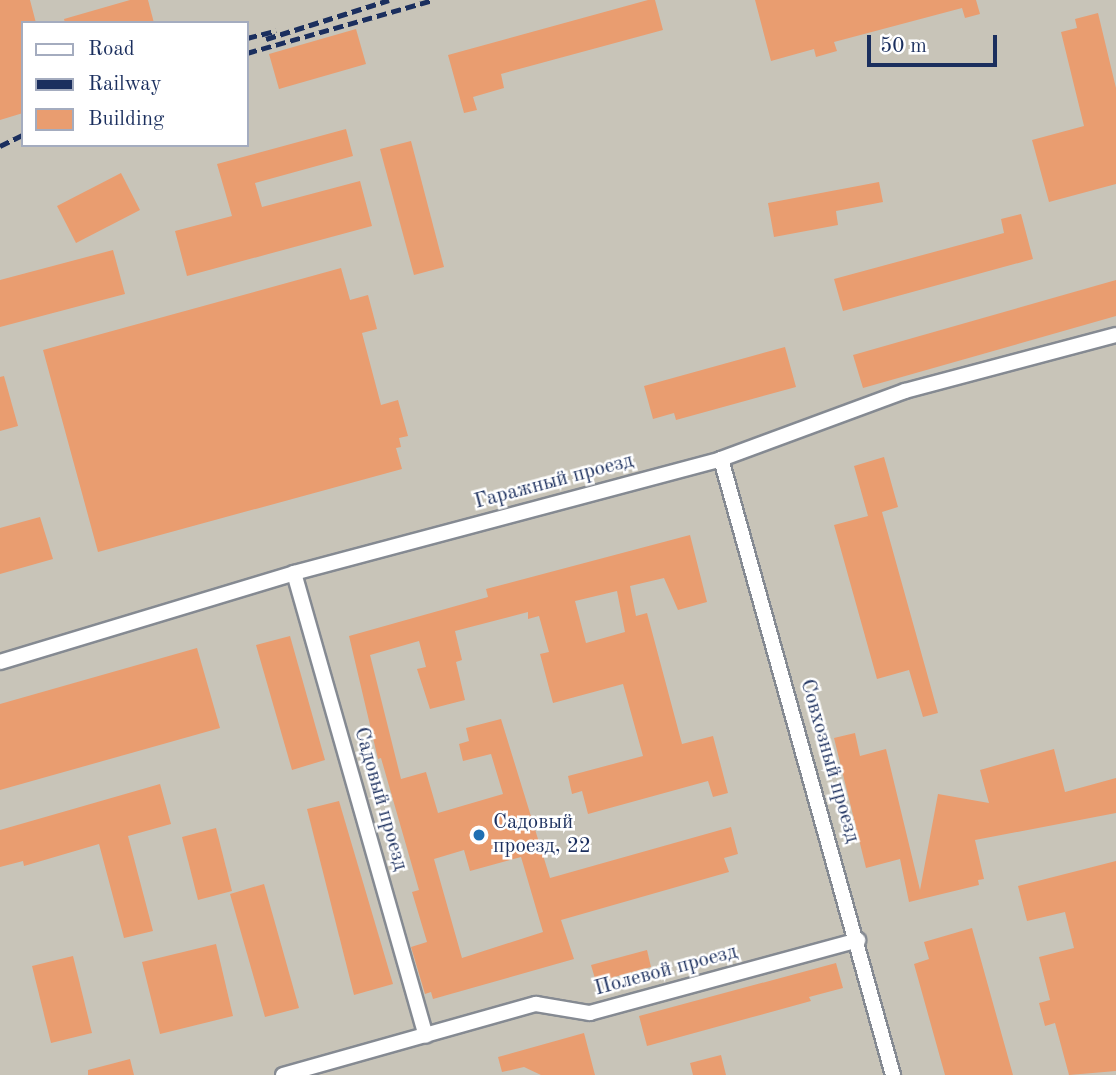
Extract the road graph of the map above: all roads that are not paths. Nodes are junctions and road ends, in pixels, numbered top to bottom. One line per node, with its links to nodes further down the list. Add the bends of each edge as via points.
1 (1116, 335): 2 (street, Гаражный проезд, via 905,391)
2 (721, 459): 3 (street, Гаражный проезд); 5 (street, Совхозный проезд)
3 (294, 573): 4 (street, Гаражный проезд); 6 (street, Садовый проезд)
4 (0, 662)
5 (858, 940): 6 (street, Полевой проезд, via 590,1013 536,1004); 8 (street, Совхозный проезд)
6 (426, 1035): 7 (street, Полевой проезд)
7 (283, 1075)
8 (893, 1075)

